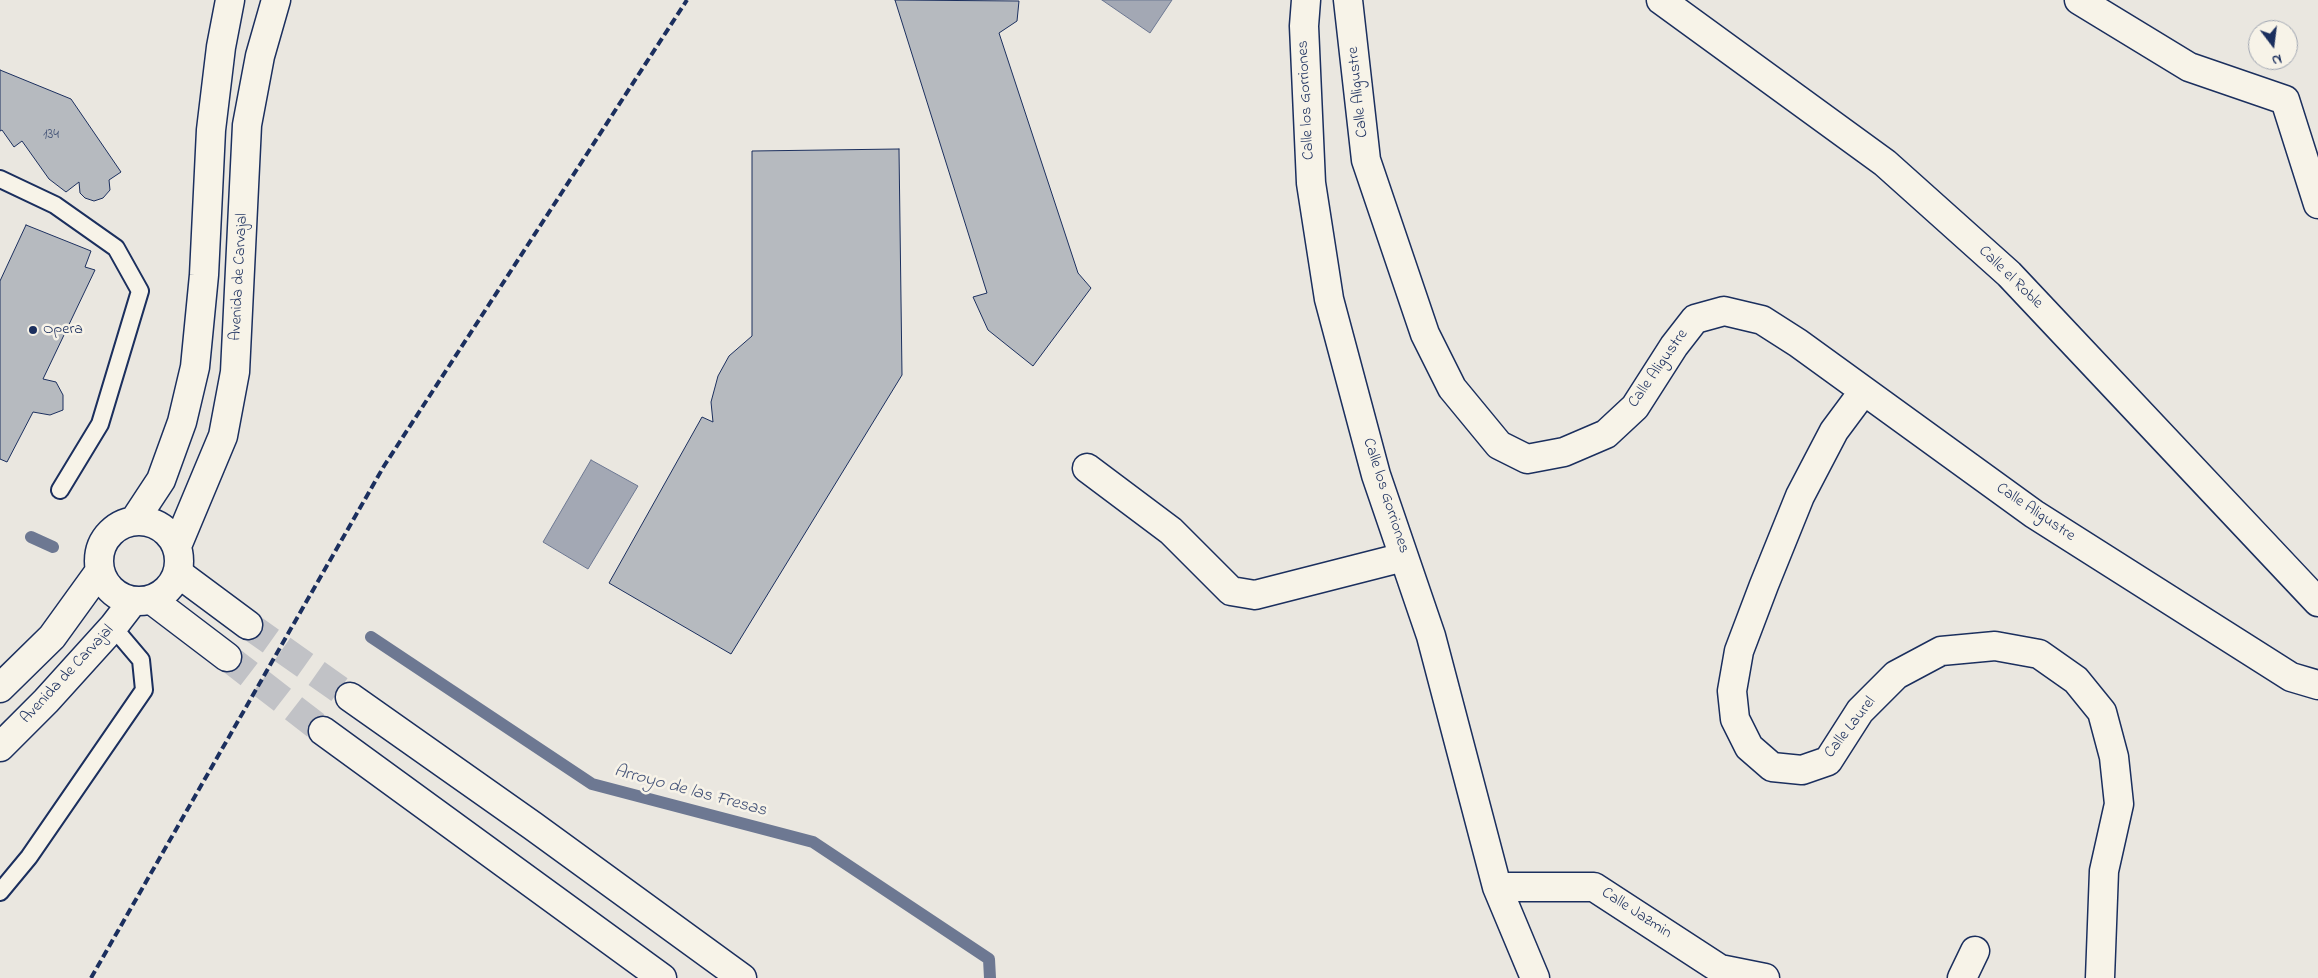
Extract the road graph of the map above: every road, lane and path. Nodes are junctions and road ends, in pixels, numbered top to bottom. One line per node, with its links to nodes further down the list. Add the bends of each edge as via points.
1 (230, 0): 12 (street, via 211,130 204,275 195,367 182,422 161,480)
2 (276, 0): 13 (street, Avenida de Carvajal, via 260,56 246,126 235,372 223,436)
3 (1306, 0): 14 (street, Calle los Gorriones, via 1304,26 1311,183 1329,299 1376,475)
4 (1348, 0): 9 (street, Calle Aligustre, via 1366,160 1425,334 1452,388 1499,445 1527,459 1564,452 1606,434 1634,407 1695,319 1724,311 1762,320)
5 (1661, 0): 18 (street, Calle el Roble, via 1885,164 2009,274)
6 (2079, 0): 8 (street, via 2189,67 2285,100)
7 (0, 179): 11 (lane, via 55,205 116,248 140,291 100,424)
8 (2318, 204)
9 (1863, 392): 22 (street, Calle Aligustre, via 2034,514 2291,677); 35 (street, Calle Laurel, via 1834,431 1800,496 1764,585 1739,650 1732,690 1735,719 1749,747 1772,767 1802,770 1828,761 1860,711 1896,675 1941,651 1995,646 2039,654 2076,680 2102,712 2114,757 2119,804 2104,871)
10 (1087, 468): 14 (street, via 1171,532 1231,591 1255,595)
11 (60, 490)
12 (134, 521): 13 (street, via 151,522 166,531); 15 (street, via 118,526 105,538 99,554)
13 (176, 546): 16 (street, via 180,559)
14 (1404, 557): 27 (street, Calle los Gorriones, via 1431,636)
15 (99, 572): 17 (street, via 106,586 118,596); 23 (street, via 52,637)
16 (178, 573): 17 (street, via 168,589); 19 (street)
17 (142, 600): 20 (street, Avenida de Carvajal); 21 (street)
18 (2318, 602)
19 (248, 625)
20 (113, 627): 26 (street, Avenida de Carvajal); 28 (lane, via 141,660 144,690 29,857)
21 (227, 657)
22 (2318, 686)
23 (0, 688)
24 (350, 697): 31 (street)
25 (322, 731): 30 (street)
26 (0, 747)
27 (1497, 886): 32 (street, Calle los Gorriones); 33 (street, Calle Jazmin, via 1594,887 1720,969)
28 (0, 892)
29 (1975, 951): 34 (street)
30 (662, 978)
31 (742, 978)
32 (1535, 978)
33 (1765, 978)
34 (1962, 978)
35 (2100, 978)

